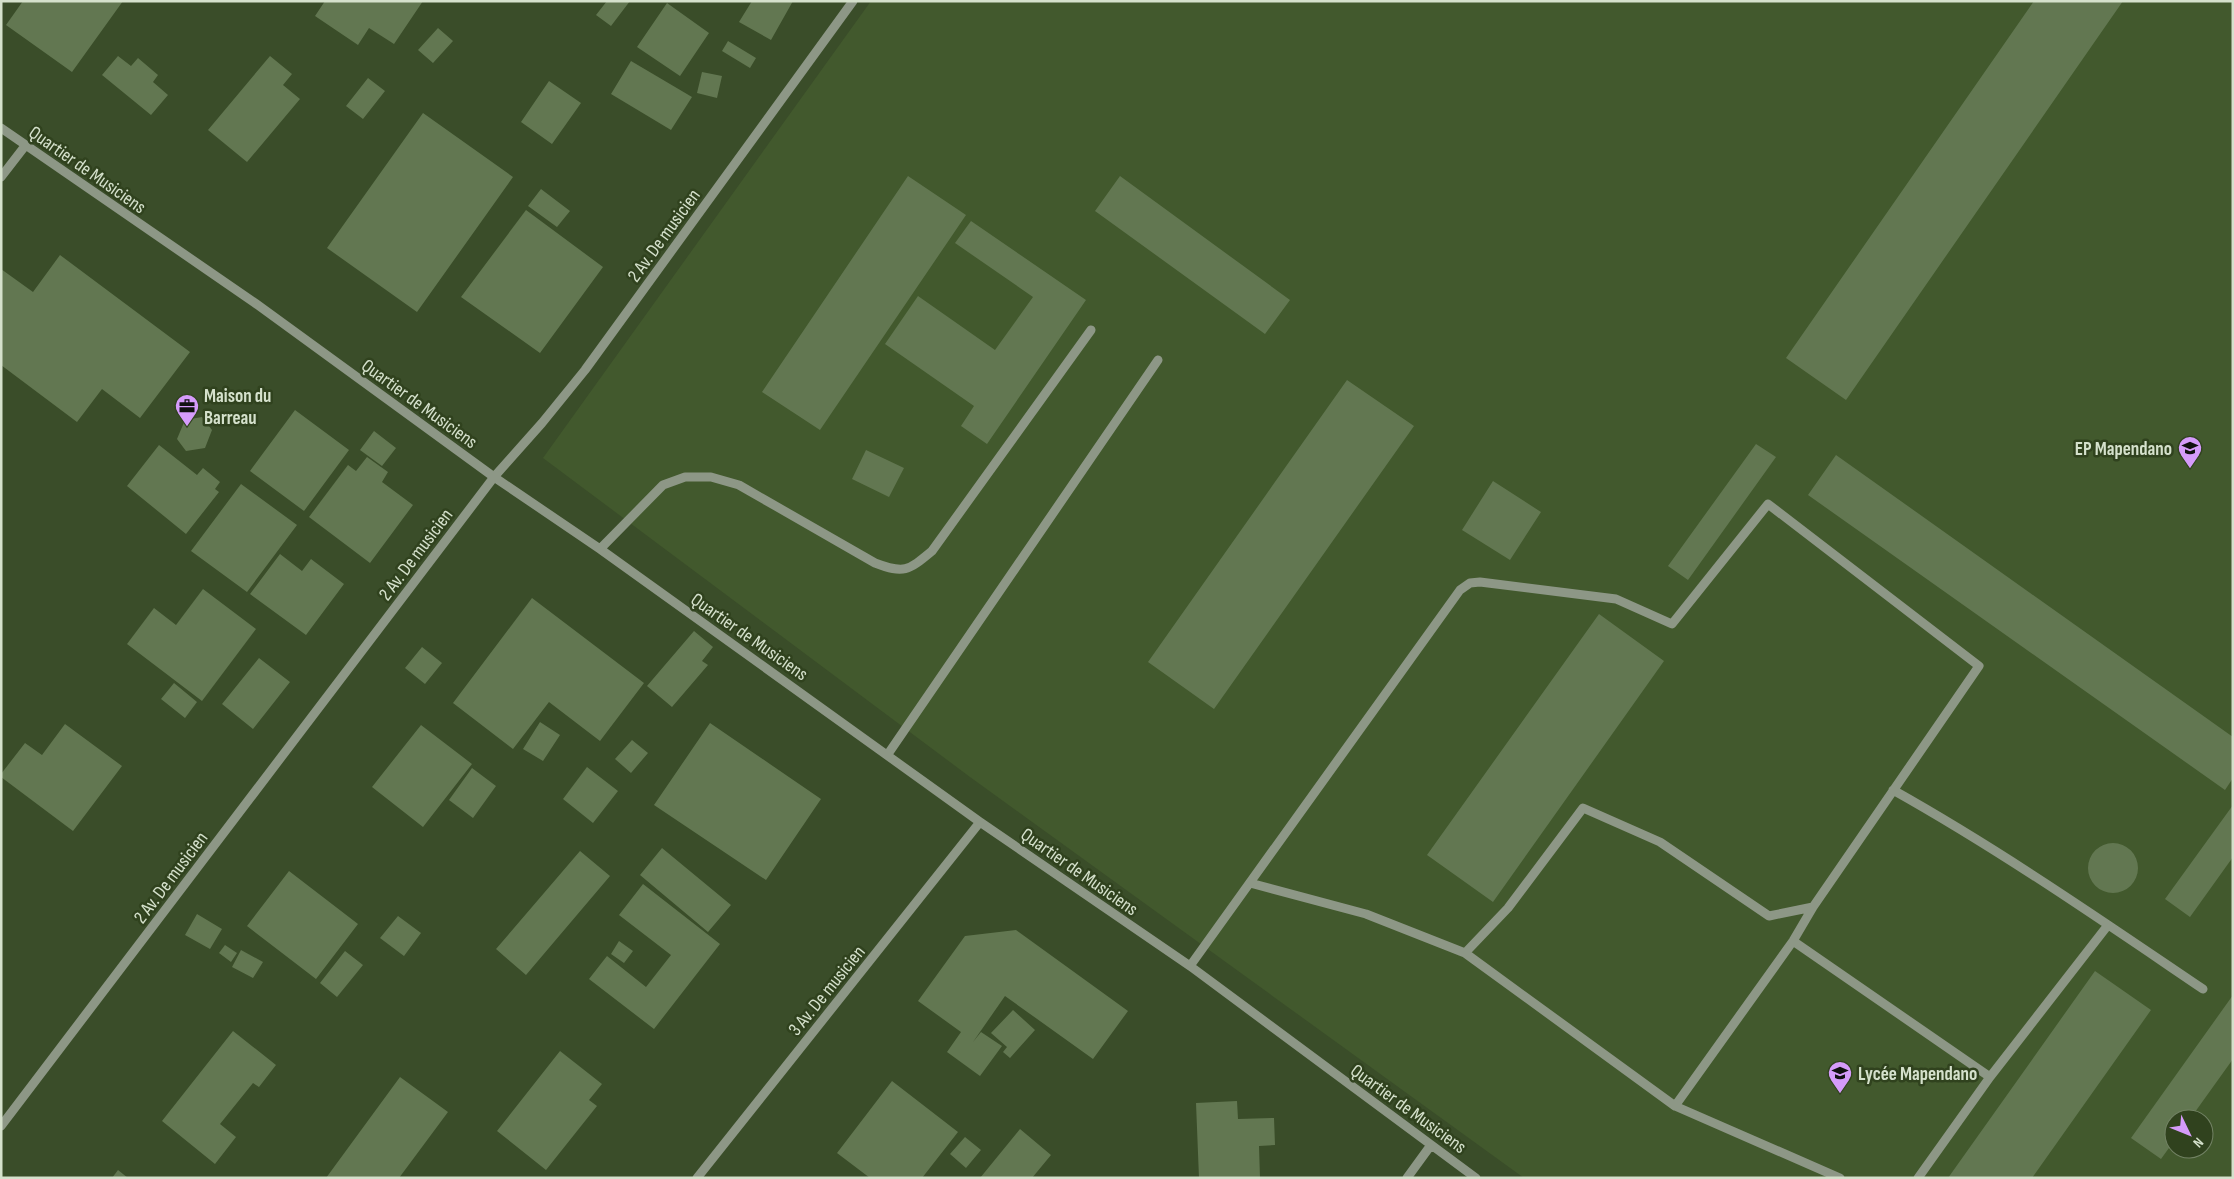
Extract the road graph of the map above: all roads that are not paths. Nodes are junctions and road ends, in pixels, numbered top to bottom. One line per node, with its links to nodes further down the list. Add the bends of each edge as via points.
1 (853, 1): 7 (street, 2 Av. De musicien, via 585,370)
2 (1, 128): 3 (street, Quartier de Musiciens)
3 (25, 146): 4 (street); 7 (street, Quartier de Musiciens, via 255,303)
4 (1, 177)
5 (1091, 330): 8 (street, via 932,551 915,566 896,571 875,563 739,484 711,477 685,477 663,484)
6 (1158, 360): 9 (street)
7 (494, 477): 8 (street, Quartier de Musiciens); 21 (street, 2 Av. De musicien)
8 (600, 549): 9 (street, Quartier de Musiciens)
9 (888, 754): 11 (street, Quartier de Musiciens)
10 (1893, 790): 12 (street, via 1979,666 1768,504 1672,624 1616,599 1480,582 1470,583 1460,590); 13 (street); 14 (street, via 1946,820)
11 (980, 822): 17 (street, Quartier de Musiciens); 23 (street, 3 Av. De musicien)
12 (1250, 883): 16 (street, via 1366,914); 17 (street)
13 (1813, 907): 15 (street); 16 (street, via 1769,916 1660,842 1583,808 1508,908)
14 (2108, 924): 18 (street); 19 (street)
15 (1793, 941): 19 (street); 20 (street)
16 (1465, 953): 20 (street)
17 (1190, 966): 22 (street, Quartier de Musiciens)
18 (2203, 989)
19 (1990, 1077): 27 (street)
20 (1675, 1106): 26 (street)
21 (1, 1126)
22 (1431, 1145): 24 (street); 25 (street, Quartier de Musiciens)
23 (696, 1178)
24 (1407, 1178)
25 (1476, 1178)
26 (1840, 1178)
27 (1918, 1178)

